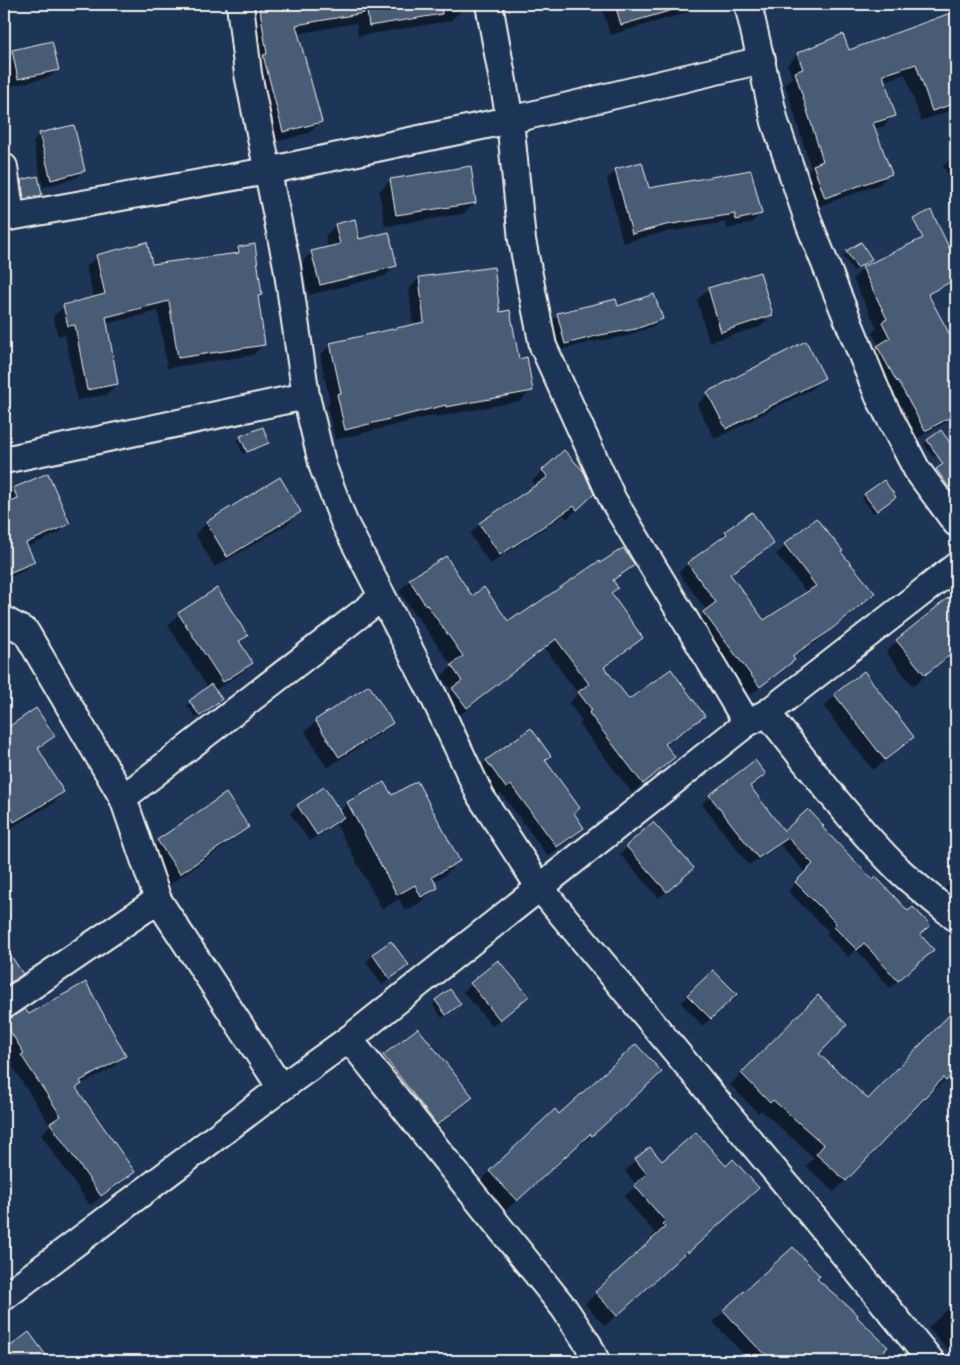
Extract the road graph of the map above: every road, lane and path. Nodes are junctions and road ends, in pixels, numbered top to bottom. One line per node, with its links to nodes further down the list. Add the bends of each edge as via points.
1 (240, 4): 7 (street, via 248,74)
2 (489, 4): 5 (street)
3 (748, 4): 4 (street)
4 (762, 60): 5 (street); 11 (street, via 775,122 807,217 879,397 917,470)
5 (510, 120): 7 (street); 15 (street, via 522,240 544,346 613,500)
6 (4, 167): 8 (street)
7 (267, 171): 8 (street); 9 (street, via 287,266)
8 (8, 217)
9 (306, 396): 10 (street); 13 (street, via 330,486)
10 (4, 460)
11 (956, 523)
12 (956, 566): 15 (street)
13 (382, 598): 16 (street); 17 (street, via 481,797)
14 (4, 620): 16 (street, via 26,632)
15 (757, 718): 17 (street); 19 (street, via 901,872)
16 (123, 798): 18 (street)
17 (540, 888): 21 (street); 25 (street)
18 (158, 900): 20 (street); 22 (street)
19 (956, 918)
20 (4, 1005)
21 (348, 1039): 22 (street); 24 (street, via 564,1308)
22 (281, 1088): 23 (street)
23 (4, 1297)
24 (596, 1361)
25 (930, 1361)

